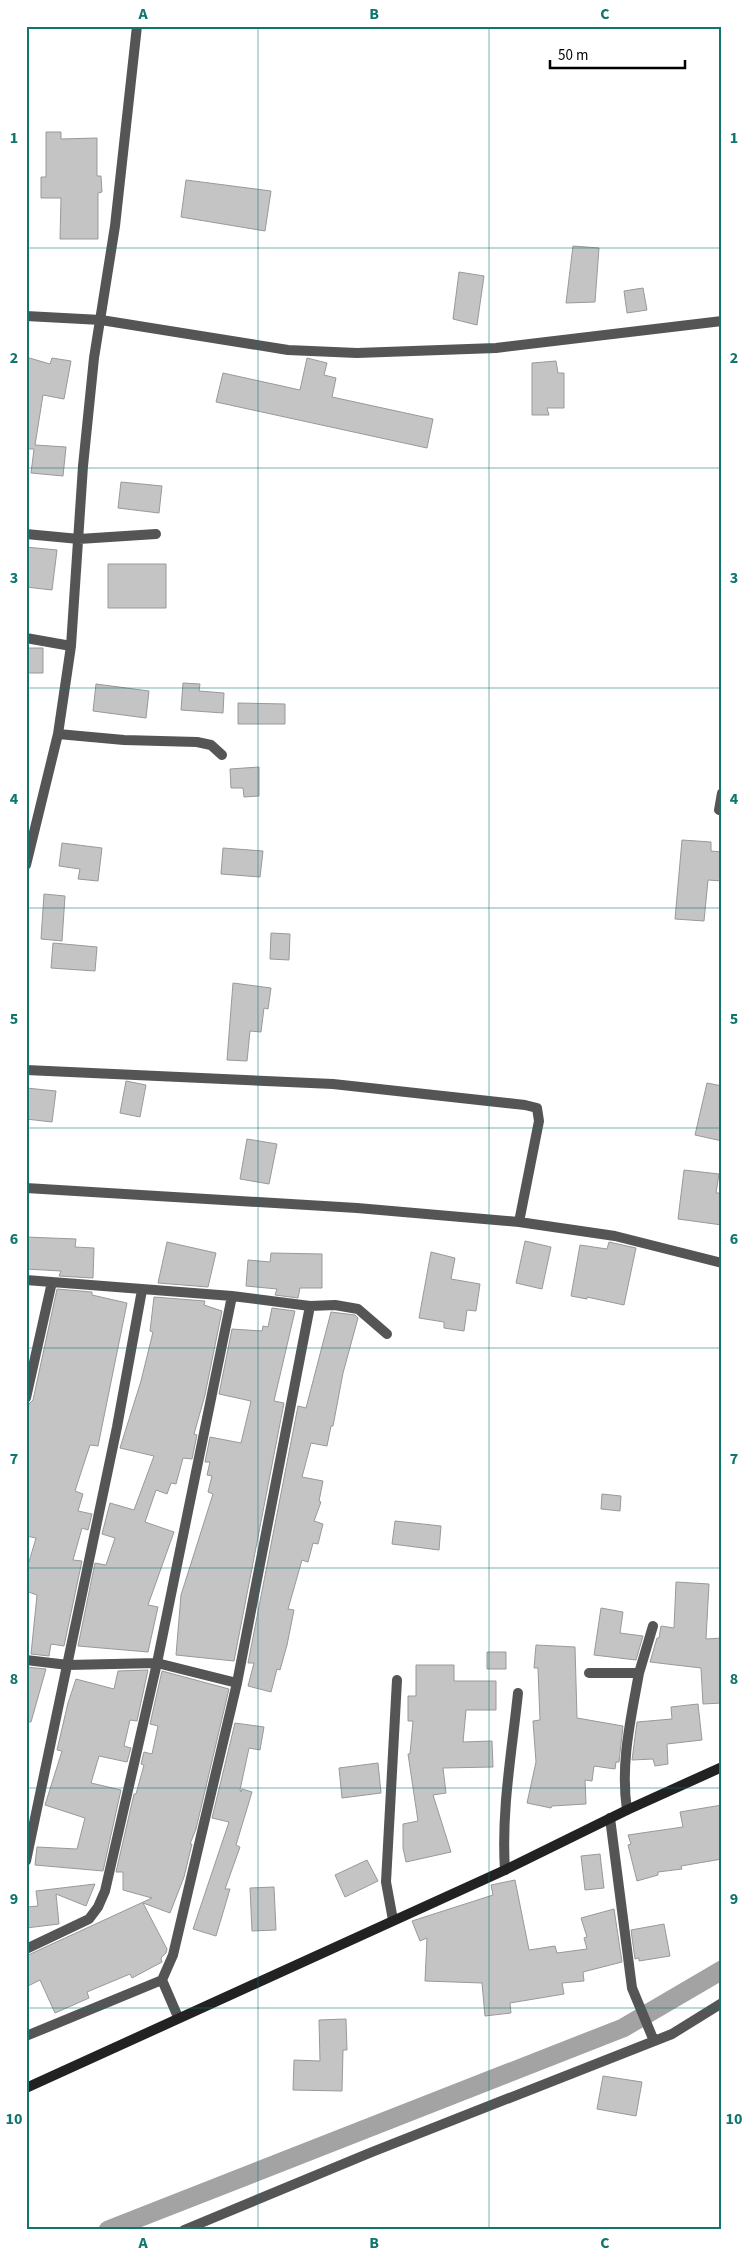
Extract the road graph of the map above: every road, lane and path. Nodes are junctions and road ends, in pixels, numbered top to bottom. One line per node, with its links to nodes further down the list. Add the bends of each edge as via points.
1 (137, 26): 3 (street, via 116,226)
2 (26, 316): 3 (street)
3 (101, 320): 4 (street, via 288,350 357,353 496,348); 7 (street, via 83,466)
4 (722, 321)
5 (26, 534): 7 (street)
6 (156, 534): 7 (street)
7 (79, 539): 9 (street)
8 (26, 638): 9 (street)
9 (71, 646): 10 (street)
10 (58, 734): 11 (street, via 197,742 211,745); 14 (street)
11 (222, 755)
12 (722, 793): 13 (street)
13 (719, 810)
14 (28, 847): 15 (street)
15 (26, 865)
16 (26, 1070): 18 (street, via 333,1084 537,1108 539,1121)
17 (26, 1188): 18 (street, via 357,1208)
18 (519, 1222): 19 (street, via 615,1236)
19 (722, 1263)
20 (26, 1280): 21 (street)
21 (52, 1282): 22 (street); 26 (street)
22 (142, 1290): 23 (street); 30 (street)
23 (232, 1296): 24 (street); 29 (street)
24 (310, 1306): 25 (street, via 335,1305 358,1309); 34 (street)
25 (387, 1334)
26 (26, 1398)
27 (653, 1626): 32 (street)
28 (26, 1660): 30 (street)
29 (157, 1663): 30 (street); 34 (street); 42 (street, via 105,1891 98,1907 81,1924)
30 (68, 1665): 39 (street)
31 (589, 1673): 32 (street)
32 (639, 1673): 37 (street, via 624,1773)
33 (397, 1680): 41 (street, via 386,1882)
34 (237, 1683): 43 (street, via 173,1955)
35 (518, 1693): 40 (street, via 506,1802)
36 (722, 1767): 37 (street)
37 (626, 1810): 38 (street)
38 (610, 1818): 40 (street); 47 (street, via 632,1988)
39 (26, 1861)
40 (505, 1870): 41 (street)
41 (393, 1920): 45 (street)
42 (26, 1949)
43 (162, 1980): 45 (street); 46 (street)
44 (722, 2003): 47 (street, via 672,2034)
45 (178, 2017): 48 (street)
46 (26, 2036)
47 (653, 2039): 49 (street)
48 (26, 2088)
49 (184, 2230)

